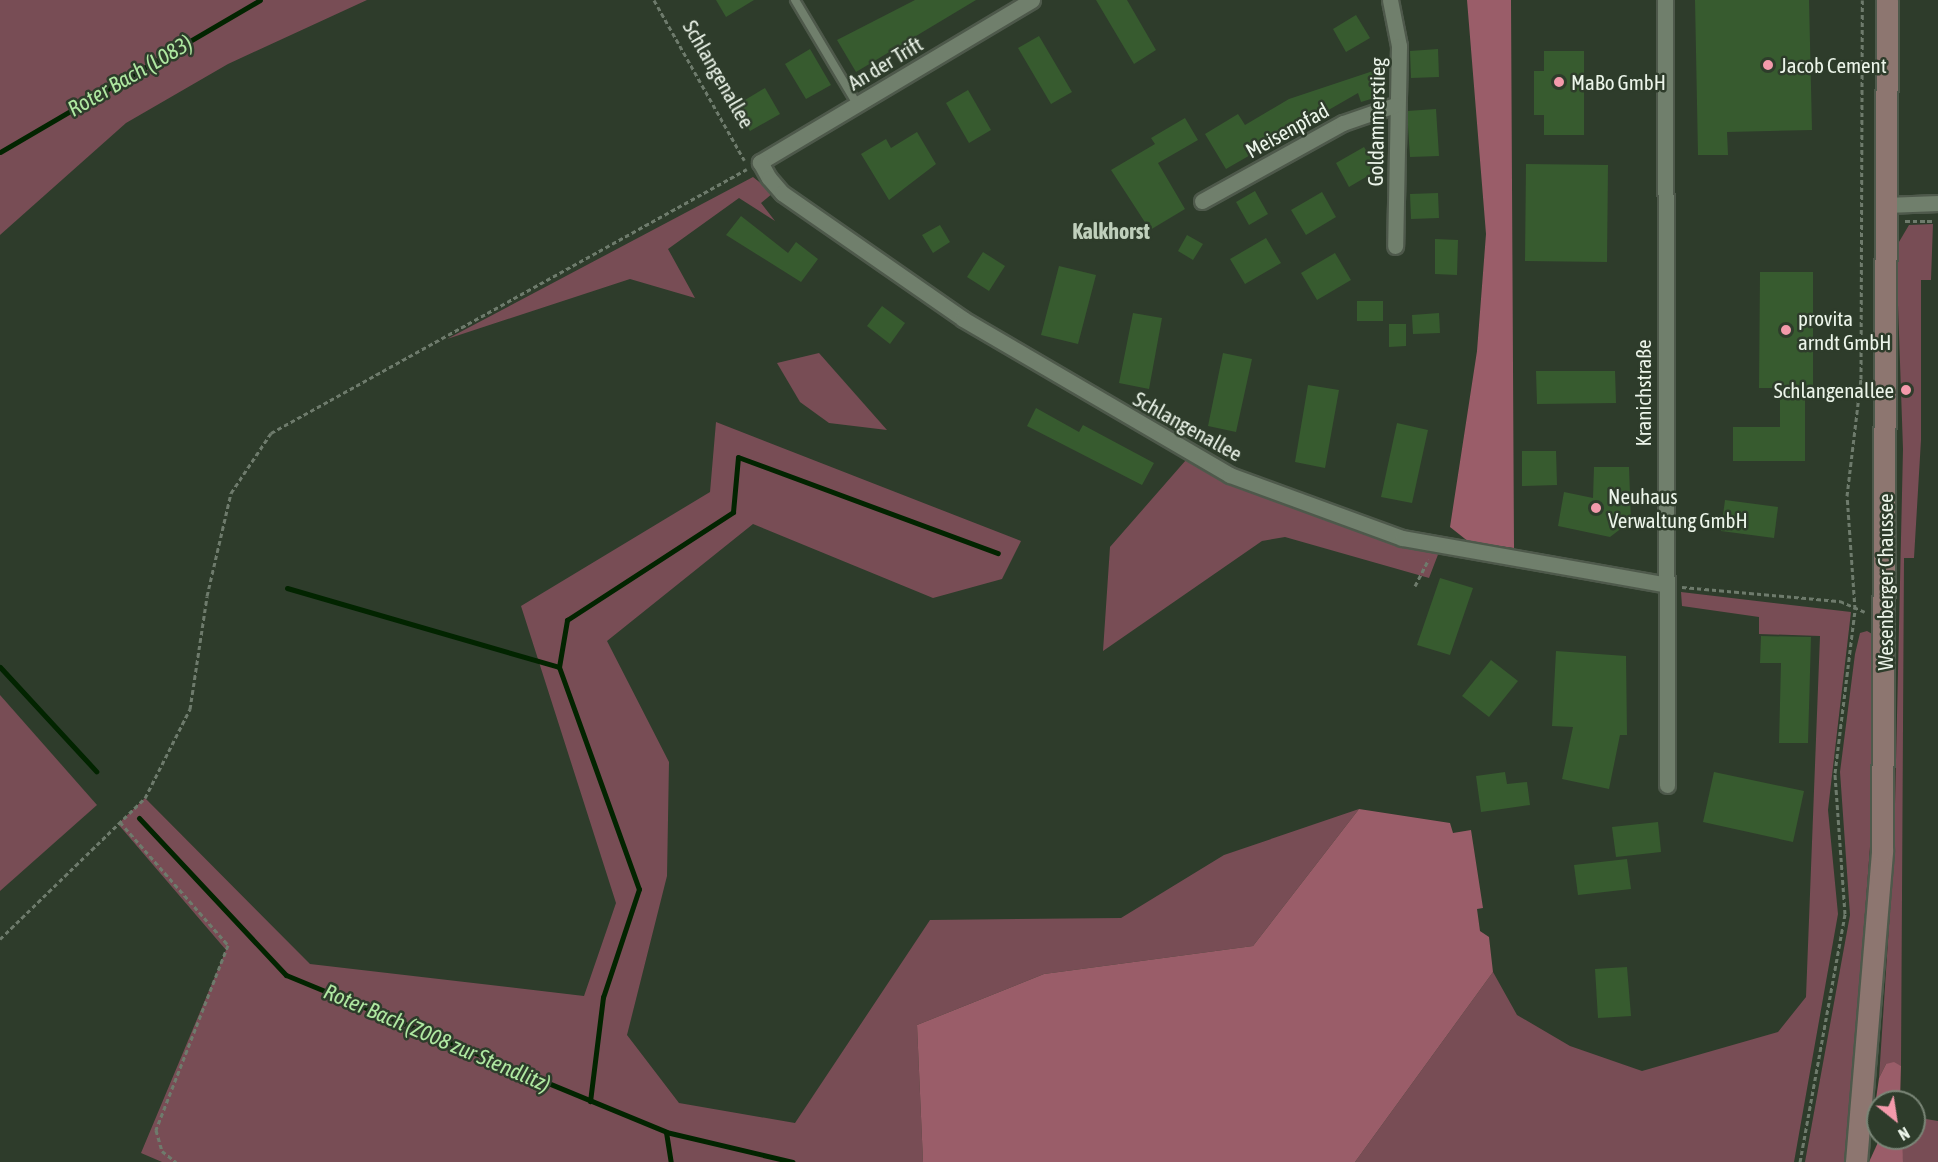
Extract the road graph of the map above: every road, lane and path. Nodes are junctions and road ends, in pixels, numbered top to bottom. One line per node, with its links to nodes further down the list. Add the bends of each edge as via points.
1 (654, 0): 10 (path, Schlangenallee)
2 (795, 0): 8 (lane)
3 (1032, 0): 8 (street, An der Trift)
4 (1390, 0): 9 (street, Goldammerstieg, via 1399,46)
5 (1665, 0): 16 (street, Kranichstraße)
6 (1862, 0): 18 (path, via 1861,379 1847,496)
7 (1887, 0): 13 (main road, Wesenberger Chaussee)
8 (857, 104): 10 (street, An der Trift)
9 (1395, 105): 11 (street, Meisenpfad, via 1343,123); 14 (street, Goldammerstieg)
10 (754, 165): 16 (street, Schlangenallee, via 782,193 963,319 1230,475 1402,538); 21 (path, via 271,433 231,493 207,596 190,709 145,798)
11 (1202, 201)
12 (1938, 204): 13 (street)
13 (1886, 205): 19 (main road, Wesenberger Chaussee)
14 (1395, 246)
15 (1423, 574): 17 (path)
16 (1663, 584): 18 (path, via 1840,601); 20 (street, Kranichstraße)
17 (1414, 586)
18 (1855, 609): 19 (path); 24 (path, via 1835,773 1845,914)
19 (1884, 618): 25 (main road, Wesenberger Chaussee, via 1882,851)
20 (1667, 785)
21 (120, 822): 22 (path); 23 (path, via 228,945 156,1130 162,1151)
22 (0, 939)
23 (176, 1162)
24 (1800, 1162)
25 (1856, 1162)

